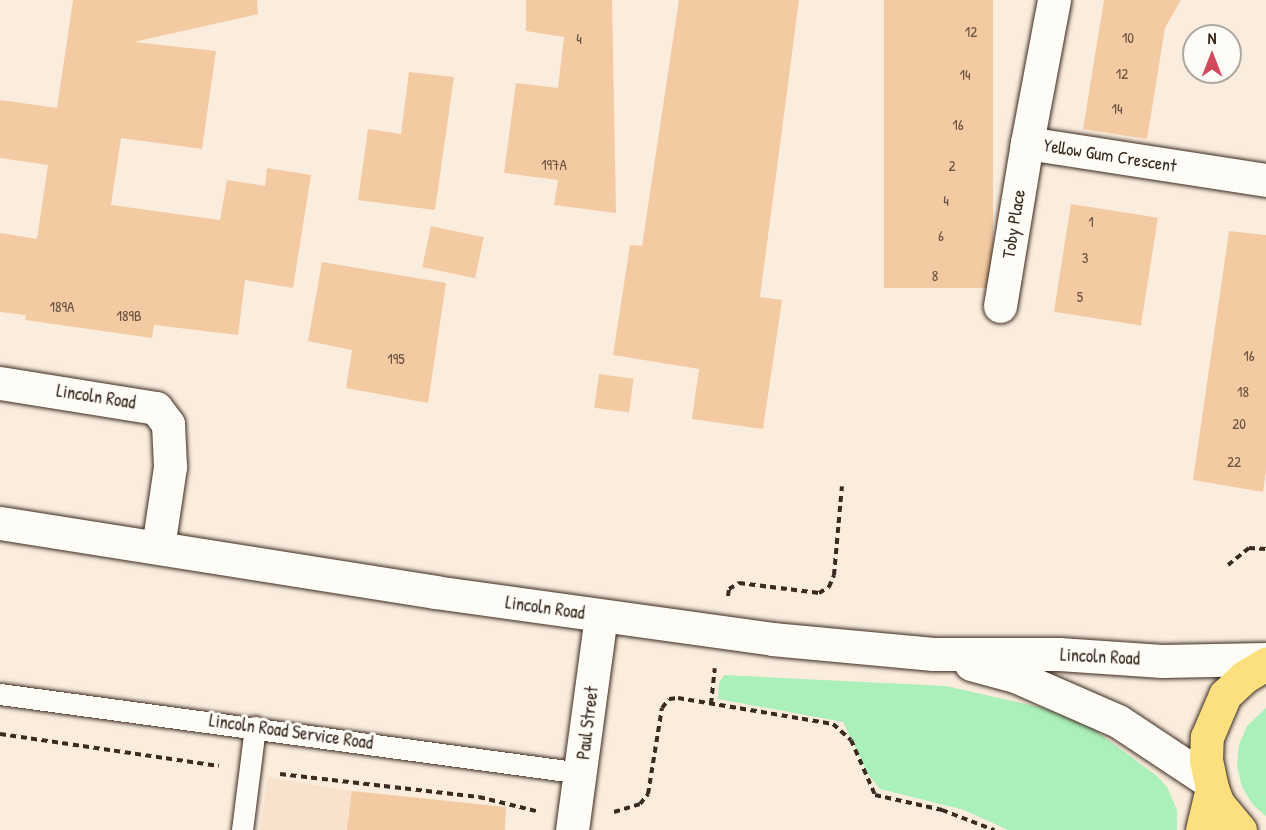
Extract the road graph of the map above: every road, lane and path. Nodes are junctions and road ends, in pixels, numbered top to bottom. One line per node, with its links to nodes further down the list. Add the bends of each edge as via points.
1 (1054, 0): 2 (main road, Yellow Gum Crescent)
2 (1027, 143): 3 (main road, Yellow Gum Crescent); 4 (main road, Toby Place)
3 (1266, 180)
4 (1000, 306)
5 (0, 383): 8 (main road, Lincoln Road, via 156,408 168,424 170,467)
6 (842, 486): 12 (path, via 834,575 829,587 819,593 739,583 729,589)
7 (0, 523): 8 (main road, Lincoln Road)
8 (158, 547): 11 (main road, Lincoln Road)
9 (1266, 549): 10 (path, via 1249,548)
10 (1228, 565)
11 (601, 616): 12 (main road, Lincoln Road); 19 (main road, Paul Street)
12 (720, 632): 13 (main road, Lincoln Road); 17 (path)
13 (933, 654): 14 (main road, Lincoln Road, via 1059,654 1162,661); 20 (main road, Lincoln Road, via 1015,676 1073,699 1118,721)
14 (1266, 659)
15 (1266, 664): 20 (main road, via 1234,686 1214,715 1206,748)
16 (0, 694): 18 (lane, Lincoln Road Service Road)
17 (711, 704)
18 (255, 727): 19 (lane, Lincoln Road Service Road); 21 (lane)
19 (581, 773): 22 (main road, Paul Street)
20 (1211, 785): 23 (main road); 24 (main road, via 1218,804)
21 (242, 830)
22 (572, 830)
23 (1202, 830)
24 (1240, 830)

